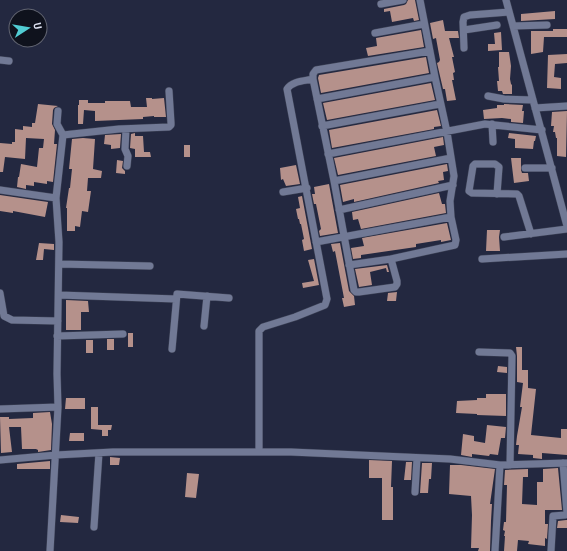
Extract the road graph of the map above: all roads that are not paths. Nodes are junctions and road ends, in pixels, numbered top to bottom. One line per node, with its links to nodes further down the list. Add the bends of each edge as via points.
1 (403, 0): 4 (street)
2 (420, 0): 6 (street)
3 (506, 0): 5 (street)
4 (381, 4)
5 (509, 12): 9 (street); 10 (street, via 464,17)
6 (424, 24): 11 (street); 13 (street)
7 (497, 25): 10 (street)
8 (546, 25): 9 (street)
9 (513, 26): 21 (street)
10 (464, 30): 12 (street)
11 (375, 32)
12 (464, 48)
13 (430, 51): 16 (street); 17 (street, via 316,70)
14 (0, 60): 15 (street)
15 (9, 60)
16 (434, 77): 20 (street); 22 (street)
17 (313, 79): 20 (street); 40 (street, via 292,84 287,89)
18 (169, 91): 28 (street, via 169,127)
19 (488, 96): 21 (street)
20 (317, 99): 27 (street)
21 (533, 100): 24 (street)
22 (440, 104): 27 (street); 30 (street)
23 (567, 106): 24 (street)
24 (535, 108): 29 (street)
25 (58, 111): 31 (street, via 57,124)
26 (492, 124): 29 (street); 30 (street); 32 (street)
27 (322, 126): 33 (street)
28 (126, 129): 31 (street); 35 (street)
29 (542, 130): 37 (street)
30 (447, 132): 33 (street); 34 (street)
31 (63, 134): 44 (street)
32 (493, 142)
33 (328, 154): 38 (street)
34 (451, 158): 38 (street); 39 (street)
35 (127, 166)
36 (526, 168): 37 (street)
37 (552, 168): 47 (street)
38 (334, 181): 45 (street)
39 (453, 185): 45 (street); 46 (street)
40 (307, 188): 42 (street); 51 (street)
41 (0, 190): 44 (street)
42 (283, 192)
43 (497, 194): 43 (street, via 469,191 475,164 498,165); 48 (street, via 519,196)
44 (56, 198): 55 (street)
45 (340, 210): 50 (street)
46 (451, 217): 50 (street); 53 (street, via 455,245)
47 (567, 228): 48 (street)
48 (531, 234): 49 (street)
49 (504, 237)
50 (344, 238): 51 (street); 56 (street)
51 (316, 242): 71 (street, via 327,303 263,327 259,331)
52 (567, 254): 54 (street)
53 (391, 259): 56 (street); 56 (street, via 397,281 395,287 356,292)
54 (482, 259)
55 (59, 264): 57 (street); 59 (street)
56 (349, 265)
57 (150, 266)
58 (0, 293): 63 (street, via 4,316 12,320)
59 (59, 295): 62 (street); 63 (street)
60 (207, 296): 61 (street); 62 (street, via 177,294); 64 (street)
61 (229, 298)
62 (176, 300): 67 (street)
63 (58, 321): 66 (street)
64 (204, 326)
65 (123, 334): 66 (street)
66 (57, 336): 69 (street)
67 (172, 349)
68 (479, 352): 78 (street, via 510,353 512,356)
69 (58, 407): 70 (street); 73 (street)
70 (0, 409)
71 (260, 452): 72 (street); 74 (street)
72 (99, 453): 73 (street); 80 (street)
73 (56, 455): 75 (street); 81 (street)
74 (417, 458): 77 (street); 79 (street)
75 (0, 460)
76 (565, 463): 78 (street); 83 (street, via 567,513 553,517)
77 (500, 465): 78 (street); 82 (street)
78 (510, 465)
79 (415, 492)
80 (94, 527)
81 (50, 551)
82 (495, 551)
83 (551, 551)

